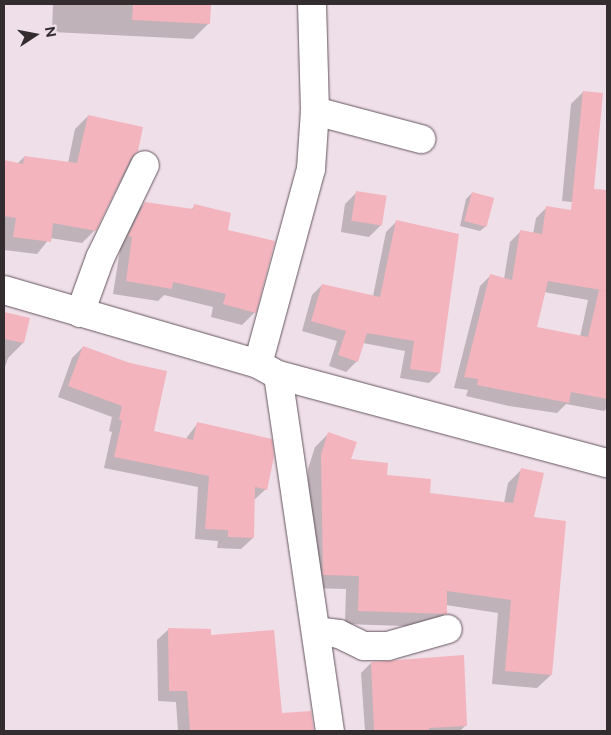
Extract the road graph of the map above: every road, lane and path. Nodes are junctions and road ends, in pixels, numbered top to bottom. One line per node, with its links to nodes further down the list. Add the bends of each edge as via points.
1 (312, 4): 2 (street)
2 (315, 111): 3 (street); 7 (street, via 311,170)
3 (421, 139)
4 (145, 165): 6 (street, via 100,258)
5 (4, 290): 6 (street)
6 (80, 313): 7 (street)
7 (268, 370): 8 (street); 10 (street)
8 (607, 463)
9 (448, 629): 10 (street, via 388,646 364,646 339,634)
10 (316, 631): 11 (street)
11 (330, 731)

